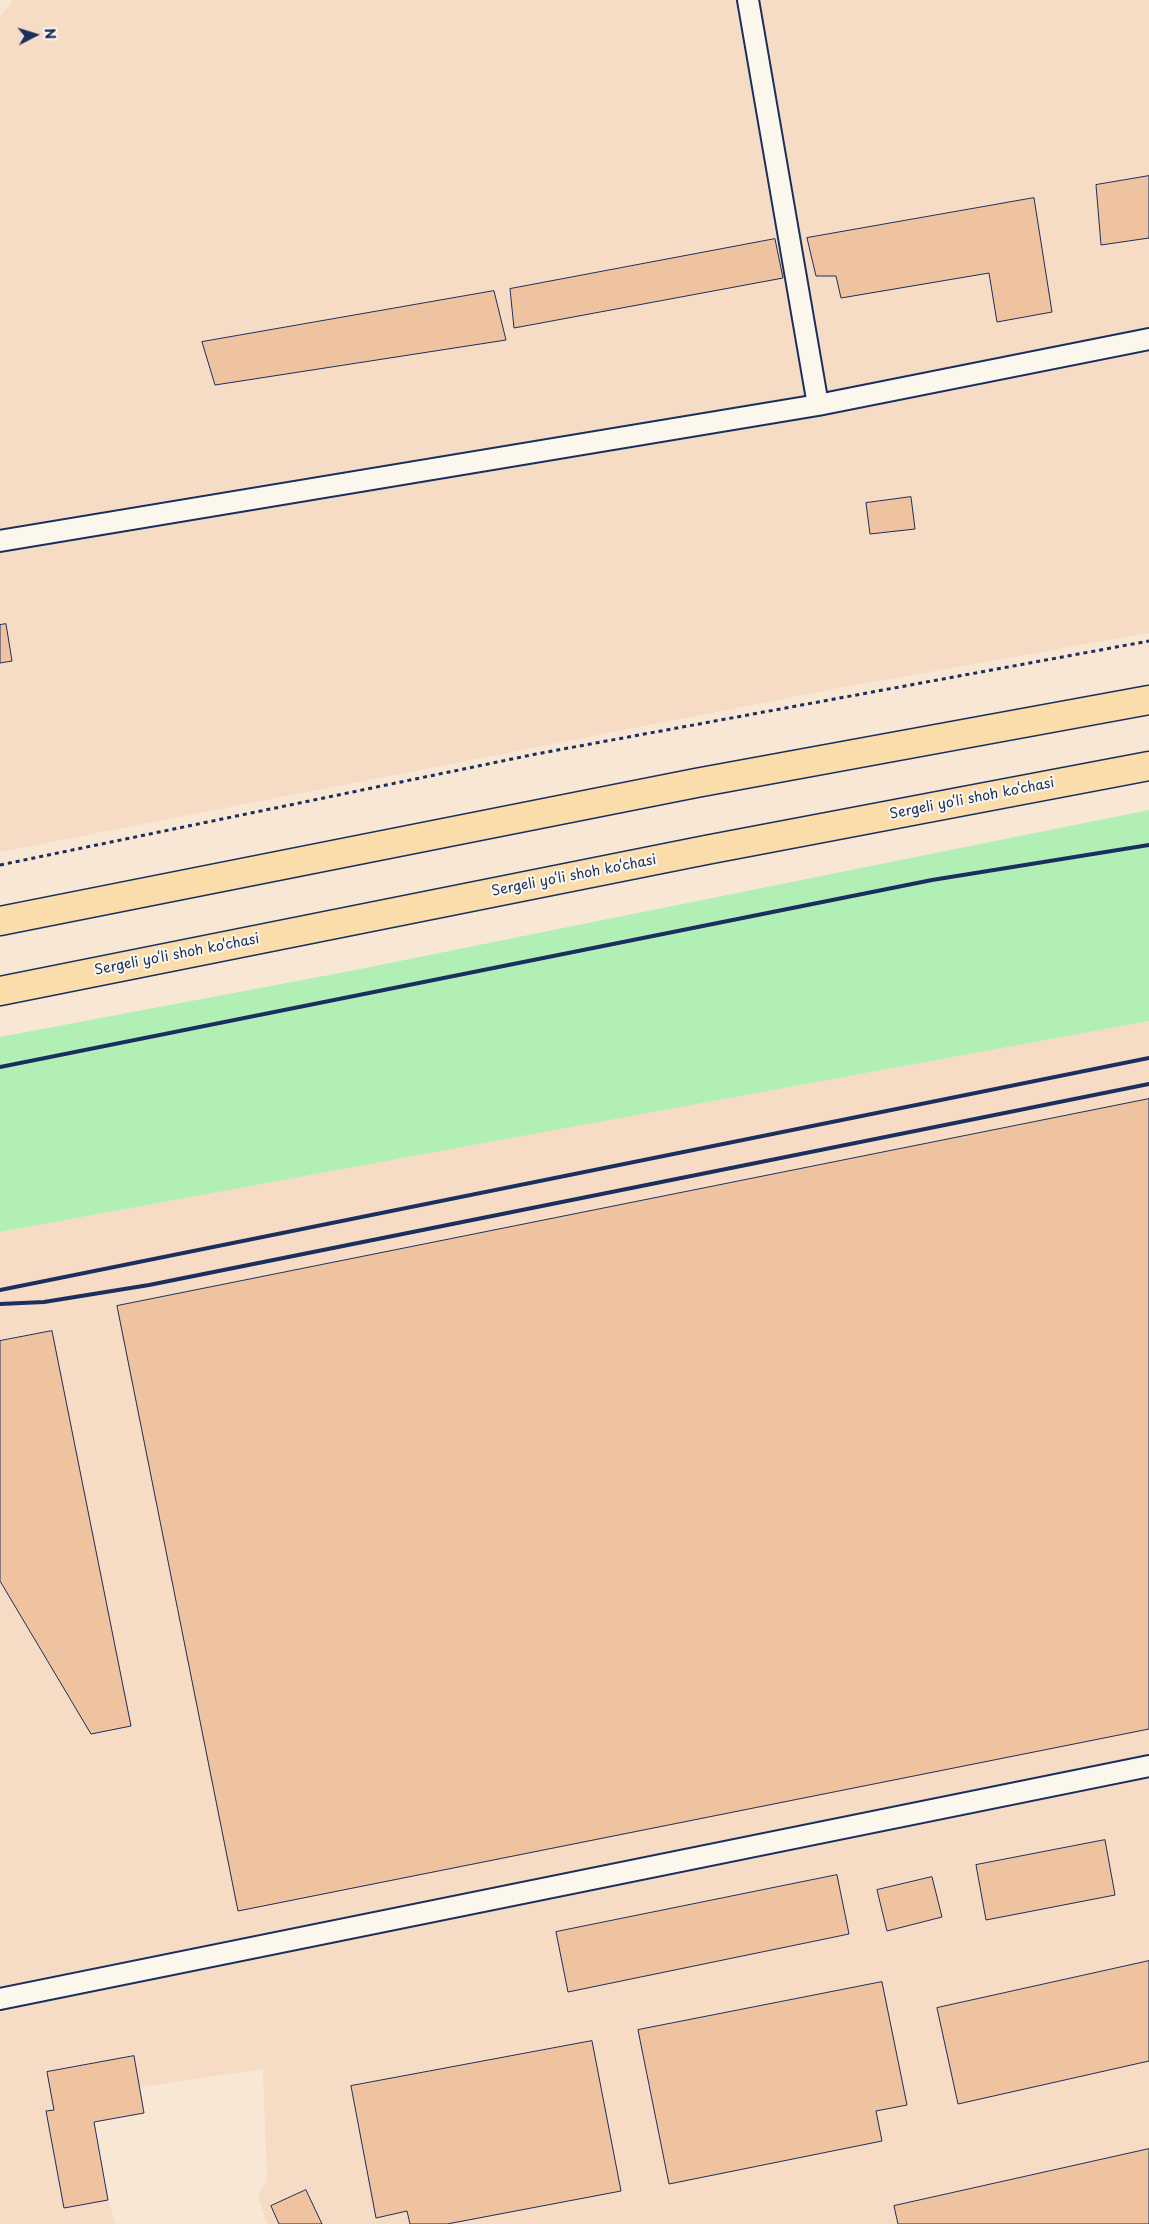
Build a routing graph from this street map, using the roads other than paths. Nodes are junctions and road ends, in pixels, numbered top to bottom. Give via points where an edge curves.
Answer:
1 (748, 0) edge
2 (1149, 339) edge
3 (818, 405) junction
4 (0, 541) edge
5 (1149, 700) edge
6 (1149, 766) edge
7 (0, 921) edge
8 (0, 991) edge
9 (1149, 1766) edge
10 (0, 1999) edge

1 - 3 lane
2 - 3 lane
3 - 4 lane
5 - 7 main road via 696,783
6 - 8 main road, Sergeli yo‘li shoh ko‘chasi via 706,850
9 - 10 lane

